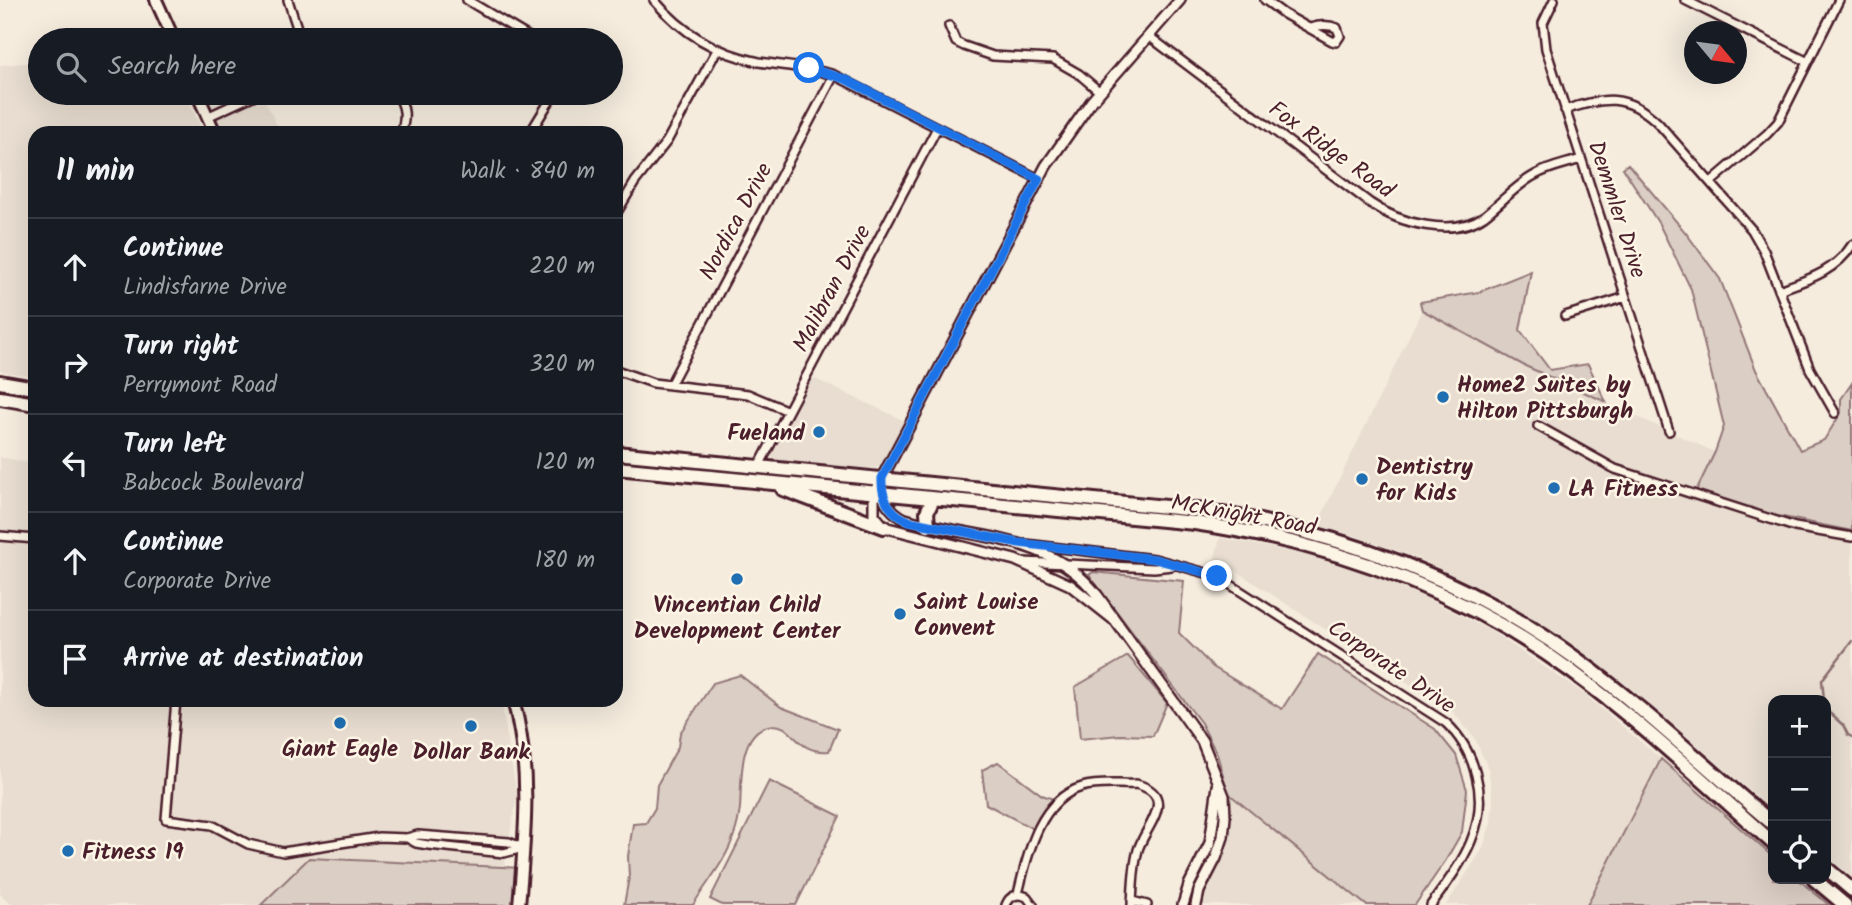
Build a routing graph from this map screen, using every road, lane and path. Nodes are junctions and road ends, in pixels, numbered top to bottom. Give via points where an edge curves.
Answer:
1 (156, 0) edge
2 (288, 0) edge
3 (467, 0) edge
4 (654, 0) edge
5 (1180, 0) edge
6 (1265, 0) edge
7 (1554, 0) edge
8 (1685, 0) edge
9 (1839, 0) edge
10 (949, 26) dead end
11 (169, 28) edge
12 (297, 28) edge
13 (514, 28) edge
14 (1310, 28) dead end
15 (1150, 37) junction
16 (717, 50) junction
17 (1808, 62) junction
18 (834, 75) junction
19 (1100, 92) junction
20 (202, 105) edge
21 (233, 105) edge
22 (403, 105) edge
23 (547, 105) edge
24 (1565, 110) junction
25 (207, 117) junction
26 (212, 126) edge
27 (403, 126) edge
28 (534, 126) edge
29 (937, 128) junction
30 (1581, 159) junction
31 (1039, 179) junction
32 (1712, 182) junction
33 (623, 202) edge
34 (1852, 245) edge
35 (1779, 290) junction
36 (1626, 297) junction
37 (1565, 316) dead end
38 (623, 373) edge
39 (0, 382) edge
40 (670, 384) junction
41 (28, 387) edge
42 (0, 398) edge
43 (28, 403) edge
44 (789, 411) junction
45 (1835, 413) dead end
46 (1538, 426) dead end
47 (1669, 431) dead end
48 (623, 452) edge
49 (759, 466) junction
50 (623, 469) edge
51 (882, 478) junction
52 (762, 483) junction
53 (878, 494) junction
54 (933, 499) junction
55 (928, 524) junction
56 (884, 527) junction
57 (0, 536) edge
58 (1852, 537) edge
59 (28, 538) edge
60 (1019, 543) junction
61 (1015, 560) junction
62 (1065, 564) junction
63 (1176, 565) junction
64 (1113, 619) junction
65 (175, 707) edge
66 (514, 707) edge
67 (1218, 786) junction
68 (1770, 821) edge
69 (1768, 839) edge
70 (523, 848) junction
71 (1831, 872) edge
72 (1820, 884) edge
73 (1852, 890) edge
74 (1018, 894) junction
75 (1132, 903) edge
76 (519, 905) edge
77 (1006, 905) edge
78 (1033, 905) edge
79 (1147, 905) edge
80 (1182, 905) edge
81 (1196, 905) edge
82 (1431, 905) edge
83 (1844, 905) edge

1 - 11 main road
2 - 12 street
3 - 13 street
4 - 16 street via 673,20
5 - 15 street
6 - 14 street
7 - 24 street, Demmler Drive via 1543,34
8 - 17 street
9 - 17 street
10 - 19 street via 964,46 993,55 1053,60
15 - 19 street
15 - 30 street, Fox Ridge Road via 1370,203 1398,219 1450,225 1476,221 1536,174
16 - 18 street
16 - 33 street via 671,135
17 - 32 street via 1778,122
18 - 29 street
18 - 40 street, Nordica Drive
19 - 31 street
20 - 25 main road
21 - 25 street
22 - 27 street
23 - 28 street
24 - 30 street, Demmler Drive
24 - 32 street via 1603,99 1634,105 1658,123
25 - 26 main road
29 - 31 street
29 - 44 street, Malibran Drive
30 - 36 street, Demmler Drive
31 - 51 street
32 - 35 street via 1752,230
34 - 35 street via 1828,270
35 - 45 street via 1810,369
36 - 37 street
36 - 47 street, Demmler Drive
38 - 40 street
39 - 41 highway
40 - 44 street via 748,394
42 - 43 highway
44 - 49 street, Malibran Drive
46 - 58 street via 1615,469 1795,527
48 - 49 highway, McKnight Road
49 - 51 highway, McKnight Road
50 - 52 highway, McKnight Road
51 - 53 street
51 - 68 highway, McKnight Road via 1244,517 1390,558 1470,593 1557,645
52 - 53 highway, McKnight Road
52 - 56 highway
53 - 54 highway, McKnight Road
53 - 55 street via 900,517
53 - 56 street via 874,515
54 - 55 highway
54 - 69 highway, McKnight Road via 1242,530 1332,552 1419,583 1508,629 1570,670
55 - 60 street
56 - 61 street
57 - 59 street
60 - 62 street
60 - 63 street, Corporate Drive
61 - 62 street, Corporate Drive
61 - 64 street via 1070,585
62 - 63 street, Corporate Drive
62 - 64 street via 1086,581
63 - 82 street, Corporate Drive via 1207,572 1235,586 1427,710 1460,738 1476,775 1479,815 1466,853
64 - 67 street via 1197,734
65 - 70 street via 166,819 212,825 248,844 283,852 418,835 509,842
66 - 70 main road via 525,766
67 - 80 street via 1210,843
67 - 81 street via 1224,796 1223,837
70 - 76 main road
71 - 73 highway
72 - 83 highway
74 - 75 street via 1037,831 1061,798 1088,786 1136,784 1152,793 1158,809 1137,851
74 - 77 street
74 - 78 street
75 - 79 street

